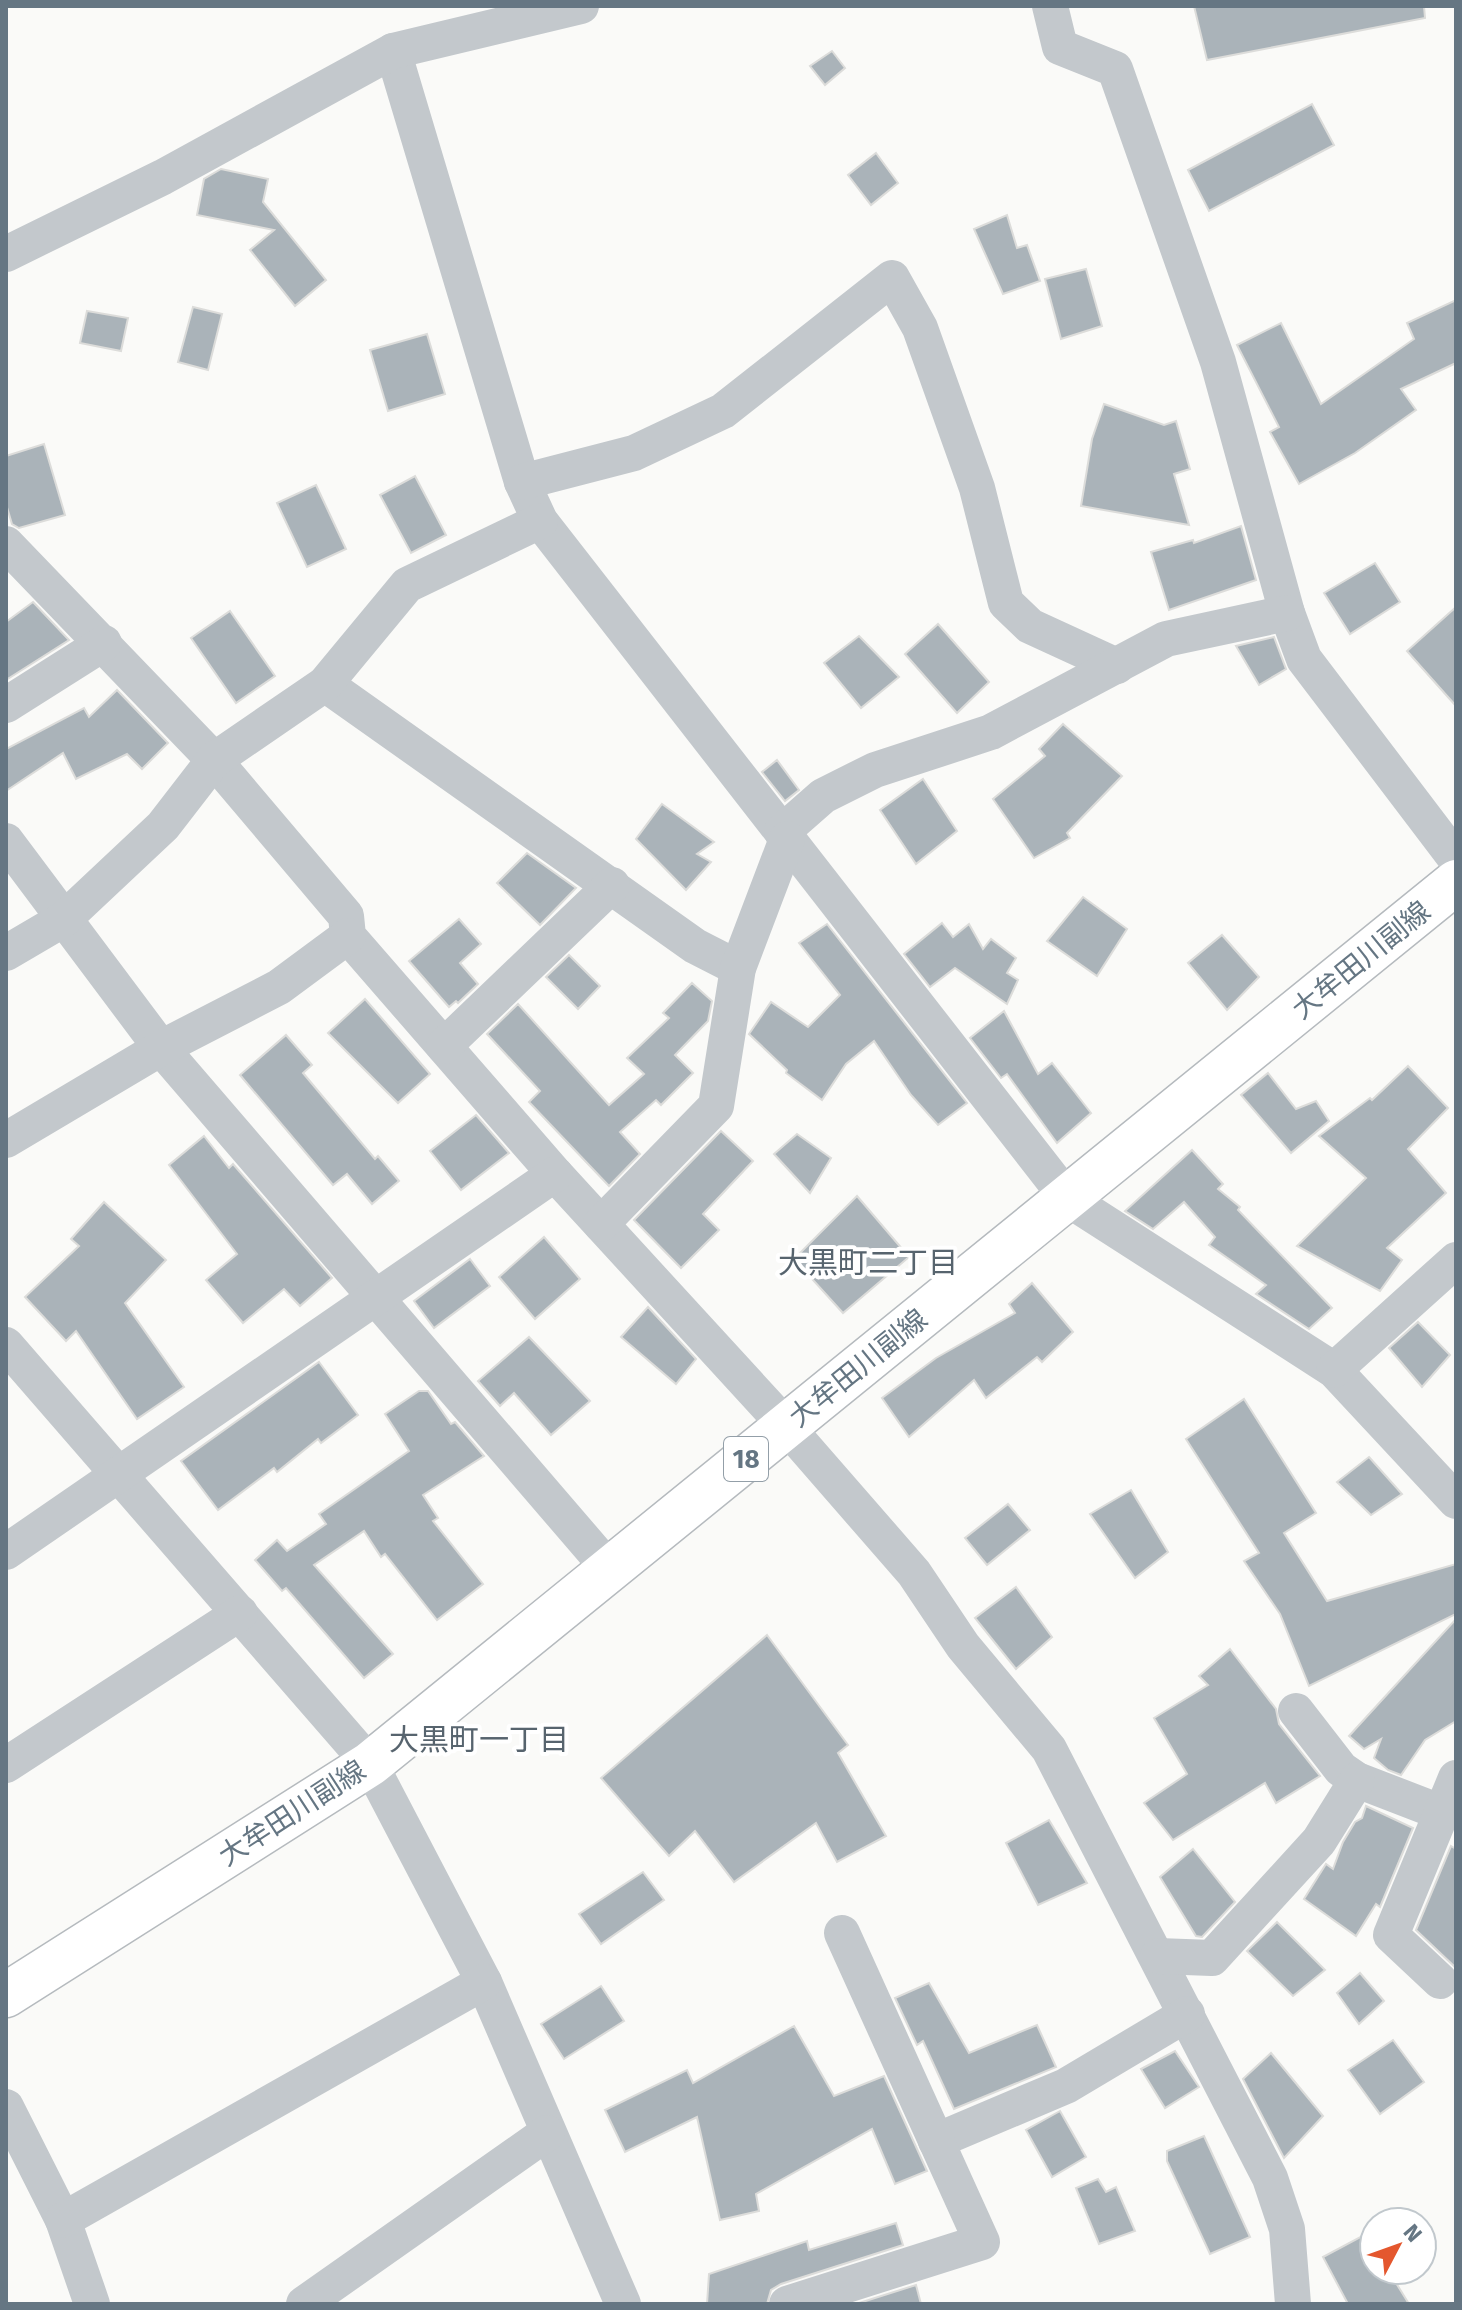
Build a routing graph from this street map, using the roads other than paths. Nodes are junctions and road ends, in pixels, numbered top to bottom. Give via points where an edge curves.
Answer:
1 (581, 6) edge
2 (1050, 6) edge
3 (393, 51) junction
4 (6, 254) edge
5 (522, 482) junction
6 (540, 521) junction
7 (6, 544) edge
8 (1287, 613) junction
9 (104, 643) junction
10 (1117, 666) junction
11 (325, 684) junction
12 (6, 705) edge
13 (214, 760) junction
14 (784, 836) junction
15 (6, 841) edge
16 (1456, 859) edge
17 (1456, 882) edge
18 (612, 885) junction
19 (64, 919) junction
20 (348, 936) junction
21 (6, 953) edge
22 (738, 968) junction
23 (444, 1046) junction
24 (161, 1048) junction
25 (6, 1140) edge
26 (555, 1174) junction
27 (1068, 1199) junction
28 (601, 1224) junction
29 (1456, 1260) edge
30 (377, 1298) junction
31 (7, 1348) edge
32 (1334, 1370) junction
33 (786, 1426) junction
34 (119, 1473) junction
35 (1456, 1501) edge
36 (6, 1552) edge
37 (610, 1570) junction
38 (240, 1613) junction
39 (1296, 1711) dead end
40 (370, 1764) junction
41 (6, 1765) edge
42 (1456, 1778) edge
43 (1357, 1780) junction
44 (1440, 1812) junction
45 (842, 1933) dead end
46 (1158, 1956) junction
47 (1440, 1981) dead end
48 (484, 1982) junction
49 (6, 1995) edge
50 (1187, 2014) junction
51 (6, 2107) edge
52 (547, 2133) junction
53 (936, 2141) junction
54 (63, 2220) junction
55 (92, 2304) edge
56 (304, 2304) edge
57 (623, 2304) edge
58 (787, 2304) edge
59 (1293, 2304) edge

1 - 3 street
2 - 8 street via 1060,47 1115,69 1218,362
3 - 4 street via 163,177
3 - 5 street
5 - 6 street
5 - 10 street via 634,453 723,411 892,278 936,371 977,488 1006,603 1030,626
6 - 11 street via 407,585
6 - 14 street
7 - 9 street
8 - 10 street via 1166,639
8 - 16 street via 1304,659
9 - 12 street
9 - 13 street
10 - 14 street via 991,732 875,770 823,796
11 - 13 street
11 - 18 street
13 - 19 street via 163,826
13 - 20 street via 346,916
14 - 22 street
14 - 27 street
15 - 19 street
17 - 27 main road, 大牟田川副線 / 18
18 - 22 street via 695,946
18 - 23 street
19 - 21 street
19 - 24 street
20 - 23 street
20 - 24 street via 279,987
22 - 28 street via 716,1106
23 - 26 street
24 - 25 street
24 - 30 street
26 - 28 street
26 - 30 street
27 - 32 street
27 - 33 main road, 大牟田川副線 / 18
28 - 33 street
29 - 32 street
30 - 34 street
30 - 37 street
31 - 34 street
32 - 35 street
33 - 37 main road, 大牟田川副線 / 18
33 - 46 street via 914,1573 963,1646 1049,1749
34 - 36 street
34 - 38 street
37 - 40 main road, 大牟田川副線 / 18
38 - 40 street
38 - 41 street
39 - 43 street via 1341,1769
40 - 48 street
40 - 49 main road, 大牟田川副線 / 18
42 - 44 street
43 - 44 street
43 - 46 street via 1319,1841 1212,1958
44 - 47 street via 1391,1935
45 - 53 street
46 - 50 street
48 - 52 street
48 - 54 street
50 - 53 street via 1066,2086
50 - 59 street via 1270,2178 1287,2229
51 - 54 street
52 - 56 street
52 - 57 street
53 - 58 street via 982,2242
54 - 55 street

